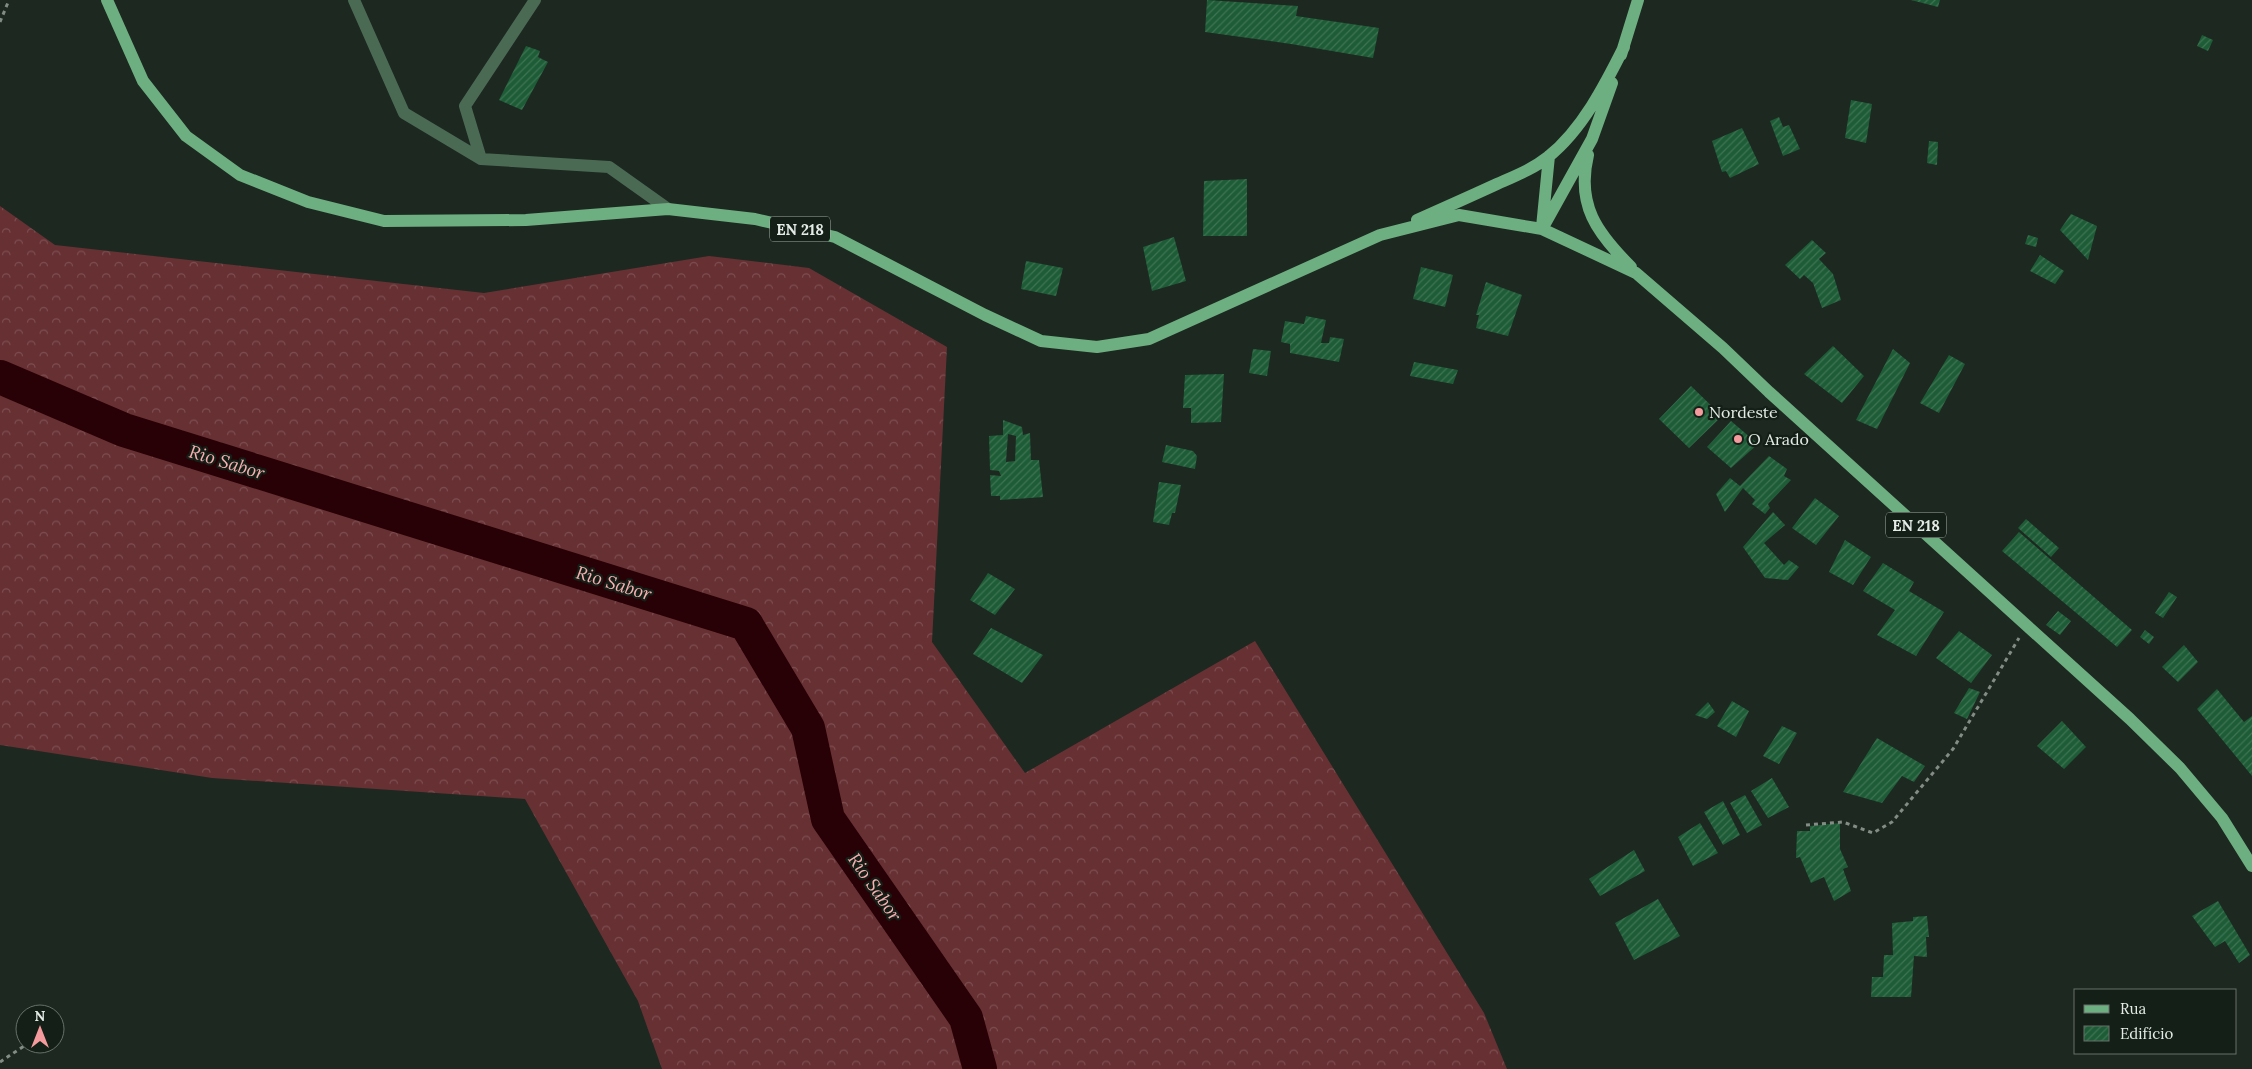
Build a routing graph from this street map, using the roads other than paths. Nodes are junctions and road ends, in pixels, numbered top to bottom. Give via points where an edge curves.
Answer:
1 (107, 0) edge
2 (354, 0) edge
3 (535, 0) edge
4 (1638, 0) edge
5 (1624, 47) junction
6 (1592, 138) junction
7 (1549, 156) junction
8 (481, 158) junction
9 (668, 209) junction
10 (1542, 229) junction
11 (1380, 236) junction
12 (1636, 273) junction
13 (2252, 866) edge

1 - 9 main road, EN 218 via 143,81 186,136 240,174 308,202 384,221 526,220
2 - 8 street via 404,113
3 - 8 street via 465,106
4 - 5 main road
5 - 6 main road
5 - 7 main road via 1594,102
6 - 10 main road
6 - 12 main road via 1584,179 1586,202 1593,221 1610,246
7 - 10 main road
7 - 11 main road via 1530,169
8 - 9 street via 609,166
9 - 11 main road, EN 218 via 756,219 835,237 985,316 1041,341 1097,347 1149,339
10 - 11 main road, EN 218 via 1459,215
10 - 12 main road, EN 218
12 - 13 main road, EN 218 via 1724,348 1776,399 2130,719 2180,768 2222,818

